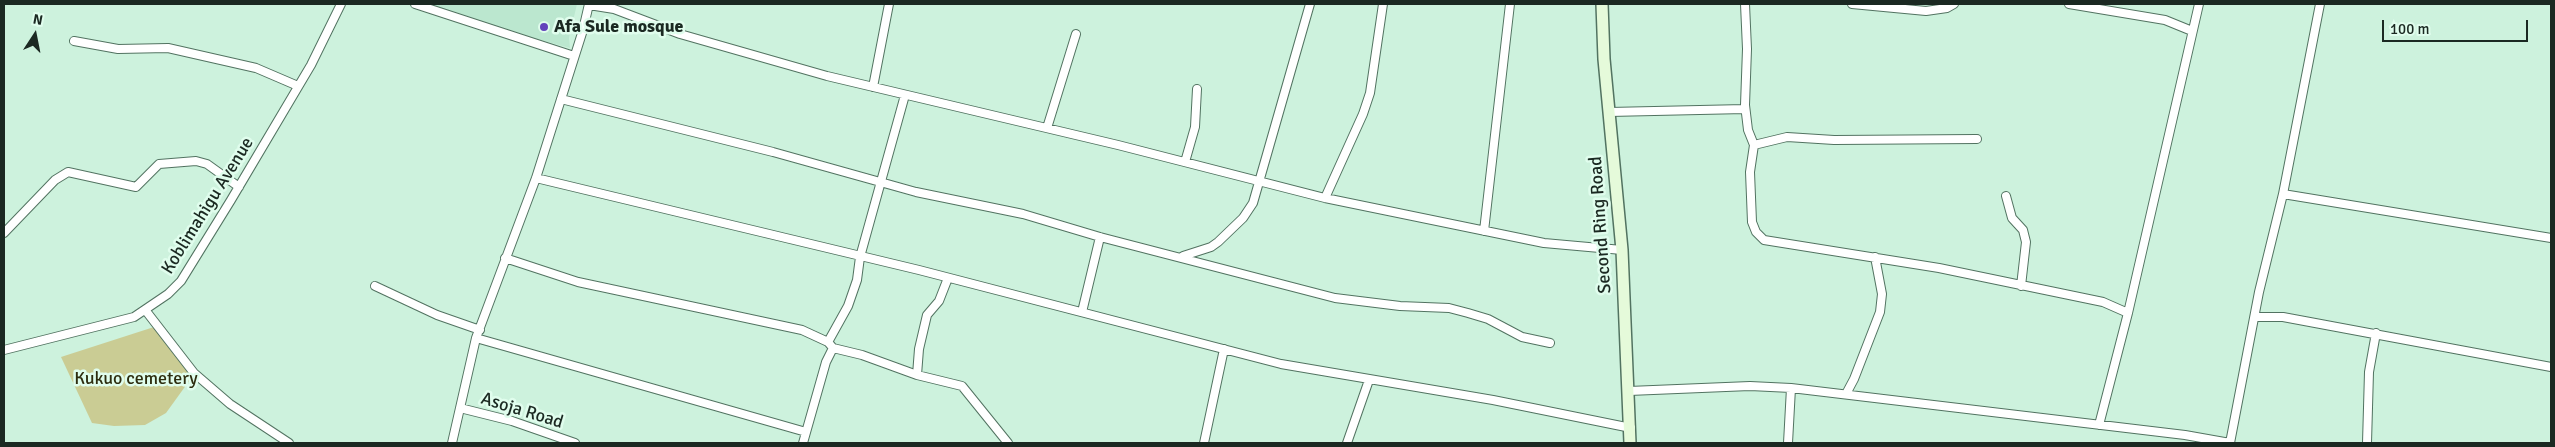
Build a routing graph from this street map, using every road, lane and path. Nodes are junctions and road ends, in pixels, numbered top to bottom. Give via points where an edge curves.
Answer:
1 (341, 4) edge
2 (415, 4) edge
3 (589, 4) edge
4 (889, 4) edge
5 (1310, 4) edge
6 (1383, 4) edge
7 (1510, 4) edge
8 (1602, 4) edge
9 (1745, 4) edge
10 (1852, 4) edge
11 (1954, 4) edge
12 (2069, 4) edge
13 (2078, 4) edge
14 (2199, 4) edge
15 (2320, 4) edge
16 (2192, 31) junction
17 (1076, 34) dead end
18 (74, 41) dead end
19 (574, 56) junction
20 (298, 86) junction
21 (873, 87) junction
22 (1196, 89) dead end
23 (905, 95) junction
24 (561, 99) junction
25 (1745, 109) junction
26 (1609, 112) junction
27 (1047, 128) junction
28 (1977, 139) dead end
29 (1754, 145) junction
30 (1186, 162) junction
31 (536, 178) junction
32 (1260, 181) junction
33 (880, 182) junction
34 (239, 187) junction
35 (2283, 194) junction
36 (2006, 196) dead end
37 (1325, 198) junction
38 (1484, 231) junction
39 (4, 233) edge
40 (1100, 237) junction
41 (2551, 238) edge
42 (1622, 250) junction
43 (1182, 256) junction
44 (860, 257) junction
45 (1875, 257) junction
46 (505, 258) junction
47 (948, 278) junction
48 (375, 286) dead end
49 (2021, 286) junction
50 (146, 311) junction
51 (1082, 312) junction
52 (2128, 313) junction
53 (2256, 317) junction
54 (480, 330) junction
55 (2376, 333) junction
56 (476, 338) junction
57 (1550, 343) dead end
58 (831, 345) junction
59 (1224, 349) junction
60 (4, 350) edge
61 (2551, 367) edge
62 (917, 375) junction
63 (1369, 380) junction
64 (1791, 388) junction
65 (1629, 391) junction
66 (1846, 394) junction
67 (460, 408) junction
68 (2099, 424) junction
69 (1631, 428) junction
70 (806, 432) junction
71 (2210, 442) edge
72 (289, 443) edge
73 (452, 443) edge
74 (575, 443) edge
75 (803, 443) edge
76 (1008, 443) edge
77 (1204, 443) edge
78 (1347, 443) edge
79 (1630, 443) edge
80 (1788, 443) edge
81 (2230, 443) edge
82 (2368, 443) edge

1 - 20 street, Koblimahigu Avenue
2 - 19 street
3 - 19 street
3 - 21 street via 614,9 689,36
4 - 21 street
5 - 32 street
6 - 37 street via 1364,114
7 - 38 street
8 - 26 street, Second Ring Road
9 - 25 street via 1748,49
10 - 11 street via 1926,11
12 - 13 street
13 - 16 street via 2165,20
14 - 16 street
15 - 35 street
16 - 52 street
17 - 27 street
18 - 20 street via 118,49 168,48 256,68
19 - 24 street
20 - 34 street, Koblimahigu Avenue
21 - 23 street
22 - 30 street via 1195,127
23 - 27 street
23 - 33 street
24 - 31 street
24 - 33 street
25 - 26 street
25 - 29 street
26 - 42 street, Second Ring Road
27 - 30 street
28 - 29 street via 1834,140 1787,137
29 - 45 street via 1750,172 1752,222 1764,240
30 - 32 street
31 - 44 street
31 - 46 street
32 - 37 street
32 - 43 street via 1243,218 1211,247
33 - 40 street via 1023,214
33 - 44 street
34 - 39 street via 207,164 196,161 159,164 136,187 68,172 55,180
34 - 50 street, Koblimahigu Avenue via 181,281
35 - 41 street
35 - 53 street
36 - 49 street via 2012,218 2023,230 2026,242
37 - 38 street
38 - 42 street via 1544,242
40 - 43 street
40 - 51 street
42 - 65 street, Second Ring Road
43 - 57 street via 1334,298 1449,308 1488,319 1522,337
44 - 47 street
44 - 58 street via 857,280
45 - 49 street
45 - 66 street via 1882,294 1880,312
46 - 54 street
46 - 58 street via 578,282 802,330
47 - 51 street
47 - 62 street via 939,301 927,315
48 - 54 street via 436,315
49 - 52 street via 2103,302
50 - 60 street, Koblimahigu Avenue via 122,321
50 - 72 street via 194,373 230,404
51 - 59 street
52 - 68 street
53 - 55 street via 2283,317
53 - 81 street
54 - 56 street
55 - 61 street
55 - 82 street via 2369,372
56 - 67 street
56 - 70 street
58 - 62 street
58 - 70 street
59 - 63 street via 1282,364
59 - 77 street
62 - 76 street via 962,386
63 - 69 street via 1493,400
63 - 78 street
64 - 65 street via 1750,386
64 - 66 street
64 - 80 street
65 - 69 street, Second Ring Road
66 - 68 street
67 - 73 street
67 - 74 street, Asoja Road via 512,421
68 - 71 street
69 - 79 street, Second Ring Road
70 - 75 street
71 - 81 street

